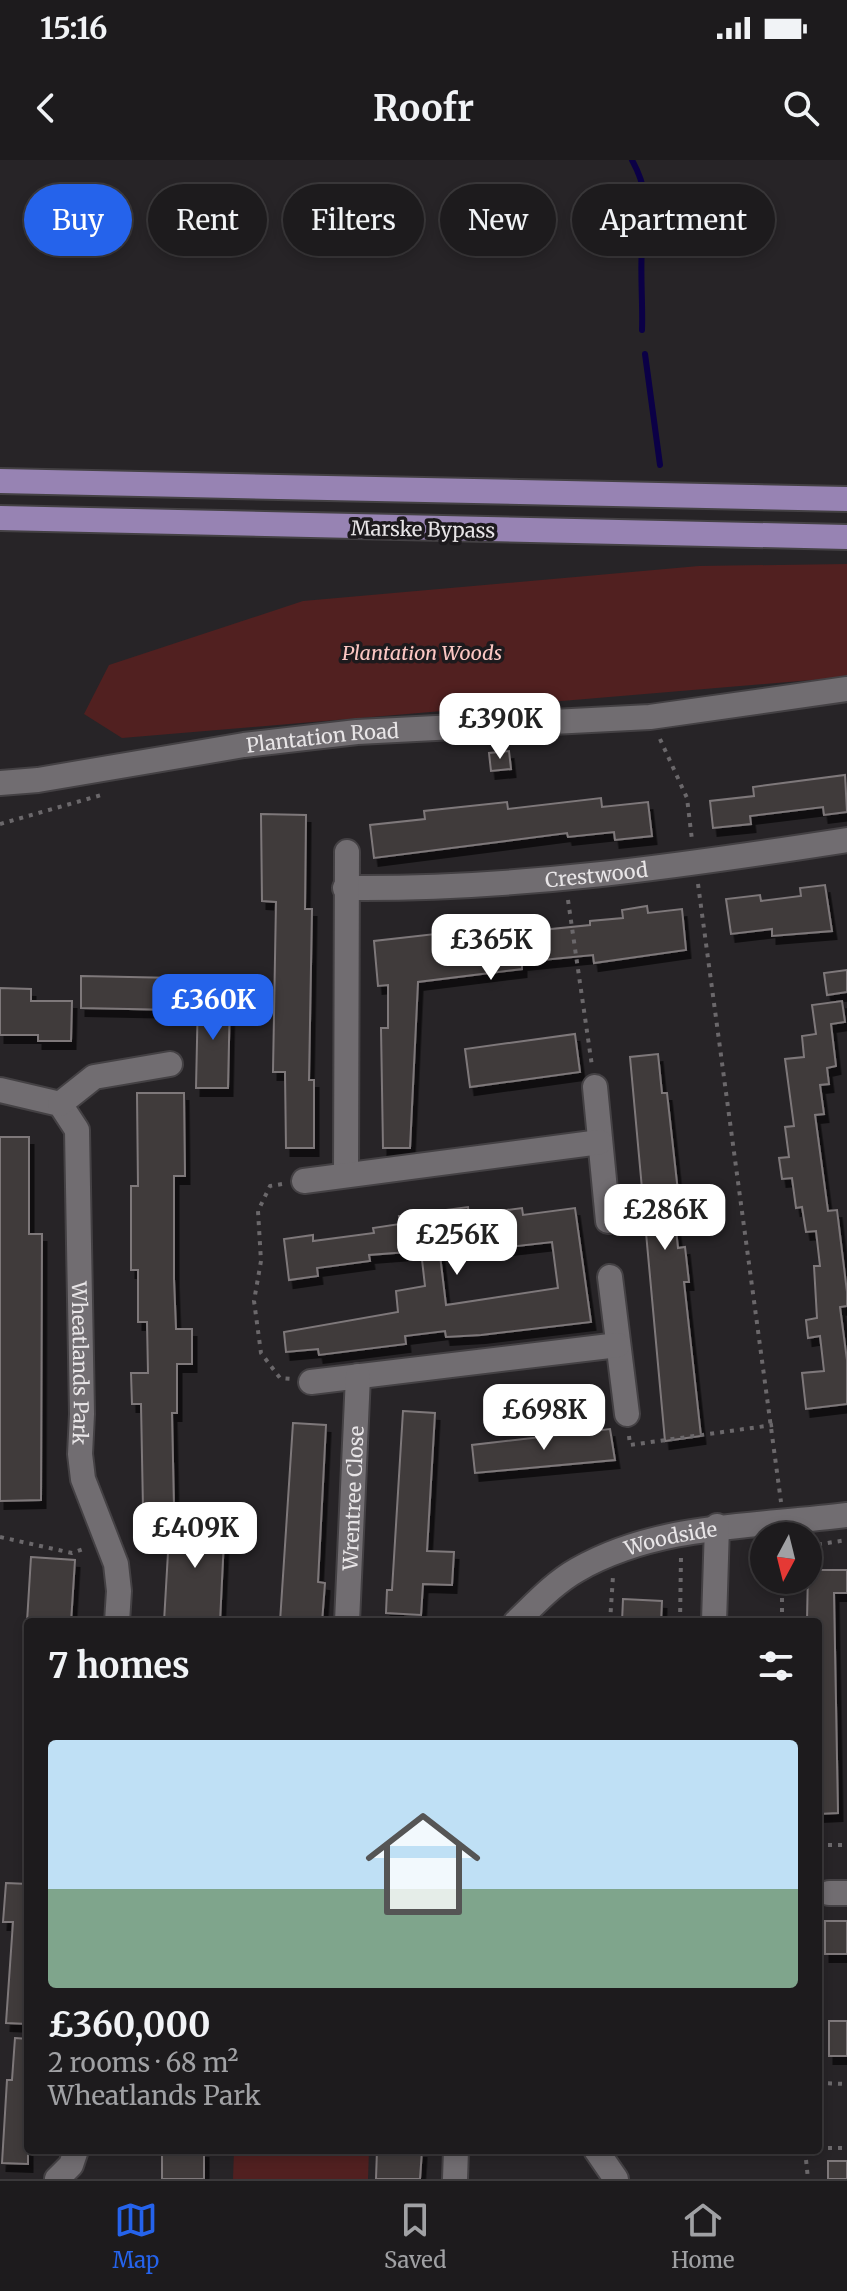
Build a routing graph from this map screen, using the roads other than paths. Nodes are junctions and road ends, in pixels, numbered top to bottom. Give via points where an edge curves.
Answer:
1 (0, 481) edge
2 (847, 499) edge
3 (0, 518) edge
4 (847, 537) edge
5 (847, 689) edge
6 (38, 780) junction
7 (0, 783) edge
8 (0, 798) edge
9 (847, 840) edge
10 (347, 852) dead end
11 (345, 888) junction
12 (170, 1064) dead end
13 (595, 1087) road end
14 (0, 1090) edge
15 (60, 1104) junction
16 (600, 1142) junction
17 (346, 1175) junction
18 (304, 1181) road end
19 (608, 1221) dead end
20 (610, 1277) dead end
21 (618, 1345) junction
22 (358, 1376) junction
23 (311, 1382) road end
24 (627, 1414) road end
25 (847, 1515) edge
26 (717, 1526) junction
27 (117, 1618) edge
28 (347, 1618) edge
29 (521, 1618) edge
30 (714, 1618) edge
31 (75, 2154) edge
32 (456, 2154) edge
33 (599, 2154) edge
34 (58, 2179) edge
35 (455, 2179) edge
36 (616, 2179) edge

1 - 2 main road, Marske Bypass
3 - 4 main road, Marske Bypass
5 - 6 street, Plantation Road via 650,717 357,732
6 - 7 street, Plantation Road
6 - 8 street, Plantation Road
9 - 11 street, Crestwood via 565,878 424,889
10 - 11 street
11 - 17 street
12 - 15 street via 94,1077
13 - 16 street
14 - 15 street
15 - 27 street, Wheatlands Park via 77,1130 80,1454 83,1479 116,1564
16 - 17 street
16 - 19 street
17 - 18 street
20 - 21 street
21 - 22 street
21 - 24 street
22 - 23 street
22 - 28 street, Wrentree Close
25 - 26 street, Woodside
26 - 29 street, Woodside via 577,1570
26 - 30 street
31 - 34 street
32 - 35 street
33 - 36 street

